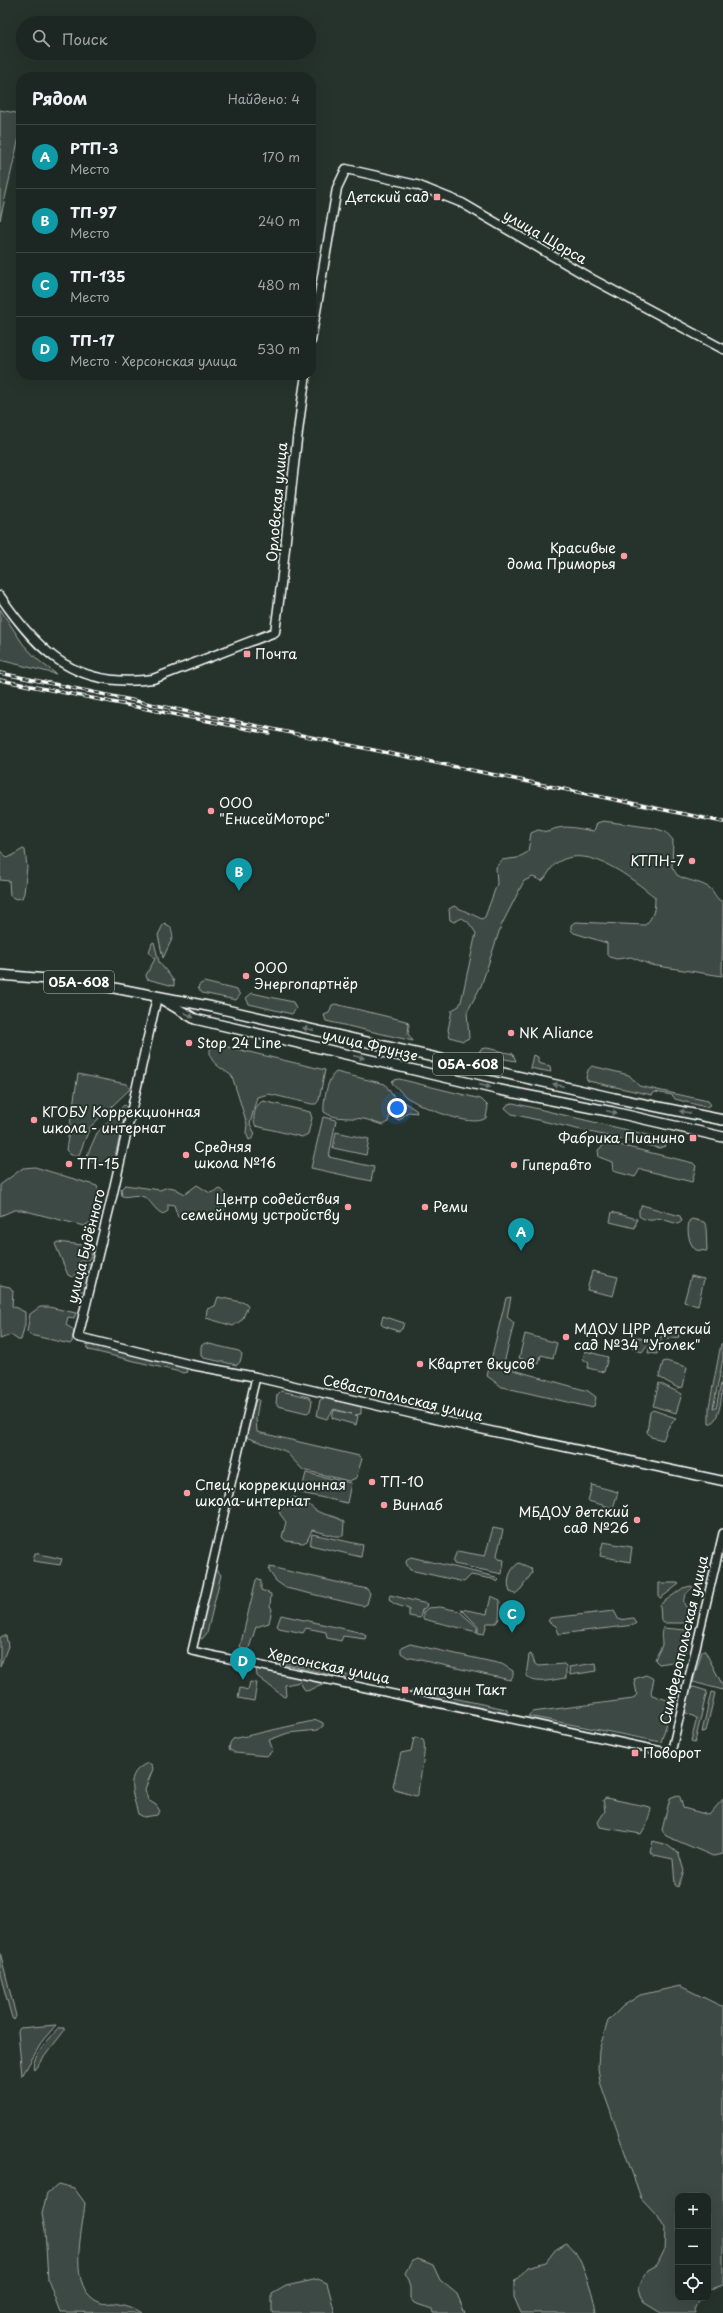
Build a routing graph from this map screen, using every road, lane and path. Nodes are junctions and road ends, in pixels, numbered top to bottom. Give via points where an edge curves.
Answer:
1 (316, 312) edge
2 (723, 349) edge
3 (305, 380) edge
4 (0, 596) edge
5 (0, 975) edge
6 (157, 997) junction
7 (723, 1120) edge
8 (723, 1137) edge
9 (78, 1337) joint
10 (256, 1377) junction
11 (723, 1481) edge
12 (723, 1533) edge
13 (671, 1753) joint

1 - 2 main road, улица Щорса via 337,188 346,169 417,185 462,203 592,279
3 - 4 main road, Орловская улица via 295,446 283,583 275,632 153,679 132,682 70,669 38,645 22,628
5 - 6 main road, улица Фрунзе / 05А-608 via 83,982
7 -> 6 main road, улица Фрунзе / 05А-608
6 -> 8 main road, улица Фрунзе / 05А-608 via 195,1019 500,1090
6 - 9 main road, улица Будённого
9 - 10 main road, Севастопольская улица via 192,1365
10 - 11 main road, Севастопольская улица via 439,1420
10 - 13 street, Херсонская улица via 192,1651
12 - 13 street, Симферопольская улица

